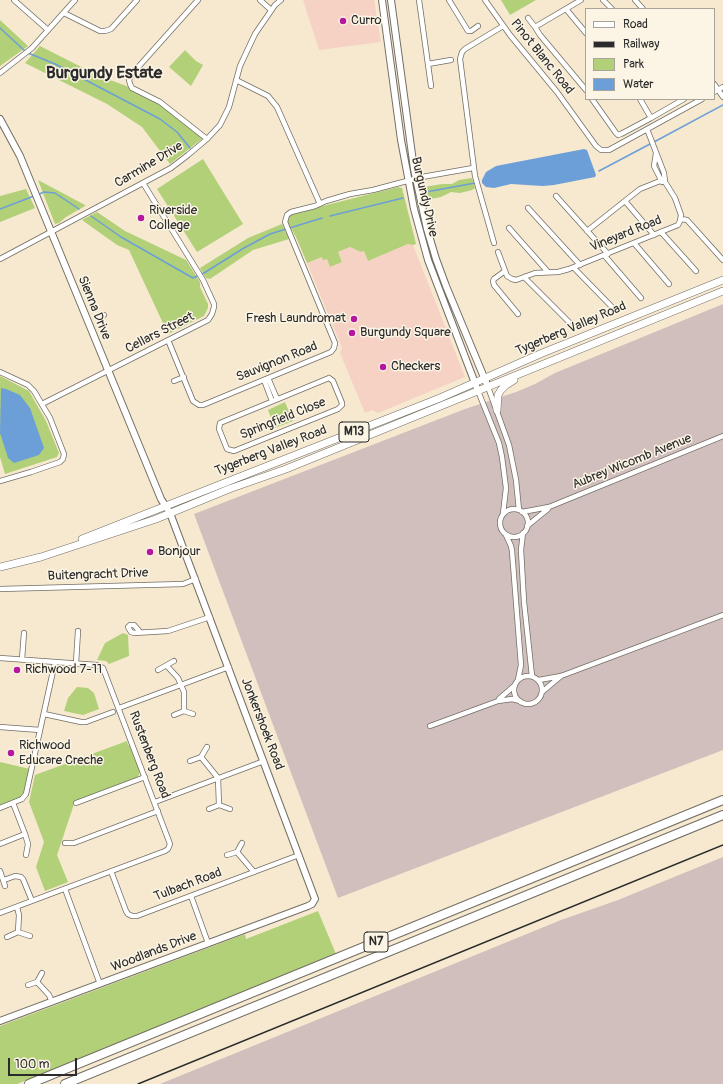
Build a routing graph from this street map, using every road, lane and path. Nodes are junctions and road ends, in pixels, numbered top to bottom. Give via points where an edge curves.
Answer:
1 (14, 0) edge
2 (75, 0) edge
3 (137, 0) edge
4 (198, 0) edge
5 (260, 0) edge
6 (281, 0) edge
7 (382, 0) edge
8 (391, 0) edge
9 (419, 0) edge
10 (448, 0) edge
11 (485, 0) edge
12 (582, 0) edge
13 (604, 0) edge
14 (635, 0) edge
15 (611, 8) edge
16 (642, 8) edge
17 (566, 9) junction
18 (271, 10) junction
19 (64, 13) junction
20 (528, 18) dead end
21 (478, 26) dead end
22 (503, 26) junction
23 (535, 27) junction
24 (48, 30) junction
25 (585, 32) edge
26 (451, 60) dead end
27 (428, 64) junction
28 (400, 69) junction
29 (392, 71) junction
30 (0, 73) edge
31 (236, 80) junction
32 (431, 86) dead end
33 (723, 87) edge
34 (585, 89) edge
35 (716, 91) edge
36 (723, 97) edge
37 (593, 100) edge
38 (641, 100) edge
39 (682, 100) edge
40 (700, 100) edge
41 (651, 118) junction
42 (0, 119) edge
43 (646, 129) junction
44 (207, 139) junction
45 (473, 168) junction
46 (416, 179) junction
47 (663, 180) junction
48 (408, 181) junction
49 (143, 183) junction
50 (556, 196) dead end
51 (625, 201) junction
52 (320, 204) junction
53 (528, 208) dead end
54 (681, 219) junction
55 (509, 228) dead end
56 (52, 231) junction
57 (587, 231) junction
58 (661, 232) junction
59 (654, 235) junction
60 (494, 243) dead end
61 (634, 243) junction
62 (498, 252) dead end
63 (606, 254) junction
64 (0, 258) edge
65 (723, 260) edge
66 (580, 265) junction
67 (574, 268) junction
68 (505, 271) junction
69 (696, 271) dead end
70 (548, 272) junction
71 (524, 277) junction
72 (723, 280) edge
73 (669, 284) dead end
74 (723, 291) edge
75 (641, 298) dead end
76 (612, 307) dead end
77 (518, 314) dead end
78 (569, 322) dead end
79 (168, 340) junction
80 (544, 364) junction
81 (109, 371) junction
82 (0, 372) edge
83 (184, 377) junction
84 (266, 379) junction
85 (485, 379) junction
86 (174, 381) dead end
87 (475, 383) junction
88 (488, 387) junction
89 (478, 391) junction
90 (274, 400) junction
91 (42, 404) junction
92 (497, 410) junction
93 (723, 436) edge
94 (0, 481) edge
95 (165, 506) junction
96 (549, 507) junction
97 (521, 511) junction
98 (170, 513) junction
99 (503, 514) junction
100 (528, 526) junction
101 (523, 533) junction
102 (506, 535) junction
103 (50, 554) junction
104 (0, 567) edge
105 (196, 579) junction
106 (0, 589) edge
107 (723, 615) edge
108 (210, 617) junction
109 (78, 631) dead end
110 (140, 632) dead end
111 (24, 633) dead end
112 (0, 658) edge
113 (22, 660) junction
114 (174, 661) dead end
115 (55, 662) junction
116 (76, 663) junction
117 (167, 666) junction
118 (229, 667) junction
119 (158, 670) dead end
120 (532, 676) junction
121 (561, 676) junction
122 (518, 680) junction
123 (539, 680) junction
124 (181, 684) junction
125 (515, 686) junction
126 (542, 692) junction
127 (498, 700) junction
128 (520, 701) junction
129 (119, 708) junction
130 (184, 711) junction
131 (113, 712) dead end
132 (44, 714) junction
133 (193, 714) dead end
134 (174, 715) dead end
135 (430, 726) dead end
136 (0, 727) edge
137 (40, 730) junction
138 (207, 747) dead end
139 (201, 757) junction
140 (190, 761) dead end
141 (264, 761) junction
142 (145, 777) junction
143 (218, 778) junction
144 (723, 800) edge
145 (155, 802) junction
146 (13, 803) junction
147 (76, 803) dead end
148 (219, 805) junction
149 (0, 808) edge
150 (209, 809) dead end
151 (230, 809) dead end
152 (158, 812) junction
153 (723, 815) edge
154 (25, 834) junction
155 (65, 843) dead end
156 (242, 843) dead end
157 (0, 844) edge
158 (237, 852) junction
159 (26, 855) dead end
160 (228, 855) dead end
161 (300, 856) junction
162 (0, 871) edge
163 (111, 871) junction
164 (254, 872) junction
165 (4, 880) junction
166 (5, 886) dead end
167 (65, 888) junction
168 (191, 896) junction
169 (32, 901) junction
170 (314, 901) joint
171 (17, 907) junction
172 (0, 913) edge
173 (18, 932) junction
174 (30, 936) dead end
175 (8, 937) dead end
176 (208, 943) junction
177 (42, 973) dead end
178 (37, 982) junction
179 (100, 984) junction
180 (28, 985) dead end
181 (52, 1002) junction
182 (0, 1021) edge
183 (29, 1084) edge
184 (65, 1084) edge

1 - 24 street
2 - 19 street
3 - 19 street via 111,29 105,31 100,31
4 - 44 street via 129,80 132,88 160,102
5 - 18 street
6 - 18 street, Carmine Drive
7 - 29 street, Burgundy Drive
8 - 28 street, Burgundy Drive
9 - 27 street
10 - 21 street via 468,31
11 - 22 street, Pinot Blanc Road
12 - 17 street
13 - 15 street
14 - 16 street
17 - 23 street
17 - 25 street
18 - 31 street, Carmine Drive via 257,29
19 - 24 street
20 - 23 street
22 - 43 street, Pinot Blanc Road via 557,92 598,148 609,150
22 - 45 street via 465,49 460,56
23 - 34 street
24 - 30 street via 32,48
26 - 27 street
27 - 32 street
28 - 29 street
28 - 46 street, Burgundy Drive
29 - 48 street, Burgundy Drive
31 - 44 street, Carmine Drive via 224,117
31 - 52 street via 268,96 277,107
33 - 35 street
35 - 36 street
37 - 41 street via 618,135
38 - 41 street
39 - 41 street
40 - 43 street, Pinot Blanc Road
42 - 56 street, Sienna Drive via 15,145
43 - 47 street, Vineyard Road via 664,173
44 - 49 street, Carmine Drive via 176,164
45 - 46 street, Sauvignon Road
45 - 60 street
46 - 48 street, Sauvignon Road
46 - 85 street, Burgundy Drive via 436,259
47 - 51 street via 640,189
47 - 54 street, Vineyard Road via 675,198
48 - 52 street, Sauvignon Road via 350,194
48 - 87 street, Burgundy Drive via 428,260
49 - 56 street, Carmine Drive
49 - 79 street, Cellars Street via 204,280 214,304 210,317 204,322
50 - 57 street
51 - 57 street
51 - 59 street
52 - 84 street, Sauvignon Road via 289,212 285,222 335,346 329,353
53 - 66 street
54 - 58 street, Vineyard Road via 676,226
54 - 65 street via 687,220
55 - 70 street
56 - 64 street, Carmine Drive
56 - 81 street, Sienna Drive
57 - 63 street
58 - 59 street, Vineyard Road
58 - 69 street
59 - 61 street, Vineyard Road
61 - 63 street, Vineyard Road
61 - 73 street
62 - 68 street
63 - 66 street, Vineyard Road
63 - 75 street
66 - 67 street, Vineyard Road
67 - 70 street, Vineyard Road
67 - 76 street
68 - 71 street, Vineyard Road via 512,279
68 - 77 street via 494,279 494,285
70 - 71 street, Vineyard Road
71 - 78 street
72 - 85 main road, Tygerberg Valley Road / M13
74 - 80 main road, Tygerberg Valley Road / M13
79 - 81 street, Cellars Street
79 - 83 street, Sauvignon Road
80 - 88 main road, Tygerberg Valley Road / M13
80 - 92 main road via 506,385 498,395
81 - 91 street, Cellars Street
81 - 95 street, Sienna Drive
82 - 91 street via 31,388
83 - 84 street, Sauvignon Road via 193,401 201,405
83 - 86 street
84 - 90 street, Springfield Close
85 - 87 main road, Tygerberg Valley Road / M13
85 - 88 street, Burgundy Drive
87 - 89 street, Burgundy Drive
87 - 95 main road, Tygerberg Valley Road / M13
88 - 89 main road, Tygerberg Valley Road / M13
88 - 92 street
89 - 98 main road, Tygerberg Valley Road / M13
89 - 99 street via 502,457 506,488
90 - 90 street, Springfield Close via 220,423 218,428 228,449 234,451 338,409 342,405 330,378
91 - 94 street via 64,452 63,459 50,466
92 - 97 street via 514,463
93 - 96 street, Aubrey Wicomb Avenue
95 - 98 street, Sienna Drive
95 - 103 main road, Tygerberg Valley Road / M13
96 - 97 street, Aubrey Wicomb Avenue
96 - 100 street, Aubrey Wicomb Avenue
97 - 99 street via 511,509
97 - 100 street
98 - 103 main road, Tygerberg Valley Road / M13
98 - 105 street, Jonkershoek Road
99 - 102 street via 499,523
100 - 101 street
101 - 102 street via 515,537
101 - 120 street via 521,550 524,602
102 - 122 street via 512,551 521,665
103 - 104 main road, Tygerberg Valley Road / M13
105 - 106 street, Buitengracht Drive via 183,584
105 - 108 street, Jonkershoek Road
107 - 121 street
108 - 110 street via 168,631
108 - 118 street, Jonkershoek Road
109 - 116 street
111 - 113 street
112 - 113 street
113 - 115 street
114 - 117 street
115 - 116 street
115 - 132 street
116 - 129 street, Rustenberg Road via 102,667
117 - 119 street
117 - 124 street
118 - 124 street
118 - 141 street, Jonkershoek Road
120 - 122 street via 524,676
120 - 123 street
121 - 123 street
121 - 126 street
122 - 125 street
123 - 126 street
124 - 129 street
124 - 130 street via 184,692
125 - 127 street
125 - 128 street via 515,695
126 - 128 street via 539,699 532,703
127 - 128 street
127 - 135 street
129 - 142 street, Rustenberg Road
130 - 133 street
130 - 134 street
131 - 132 street via 86,722
132 - 137 street
136 - 137 street
137 - 146 street via 26,794
138 - 139 street
139 - 140 street
139 - 143 street
141 - 143 street
141 - 161 street, Jonkershoek Road
142 - 145 street, Rustenberg Road
142 - 147 street
143 - 145 street
143 - 148 street
144 - 183 highway, N7
145 - 152 street, Rustenberg Road
146 - 149 street
146 - 154 street
148 - 150 street
148 - 151 street
152 - 155 street via 74,843
152 - 163 street, Rustenberg Road via 169,847 165,851
153 - 184 highway, N7
154 - 157 street
154 - 159 street via 28,844
156 - 158 street
158 - 160 street
158 - 164 street
161 - 164 street, Tulbach Road
161 - 170 street, Jonkershoek Road via 315,896
162 - 165 street
163 - 167 street
163 - 168 street, Tulbach Road via 126,911 132,916
164 - 168 street, Tulbach Road
165 - 166 street
165 - 169 street via 15,876 21,877
167 - 169 street
167 - 179 street
168 - 176 street
169 - 171 street
170 - 176 street, Woodlands Drive via 308,906
171 - 172 street
171 - 173 street
173 - 174 street
173 - 175 street
176 - 179 street, Woodlands Drive
177 - 178 street
178 - 180 street
178 - 181 street via 49,994
179 - 181 street, Woodlands Drive
181 - 182 street, Woodlands Drive

